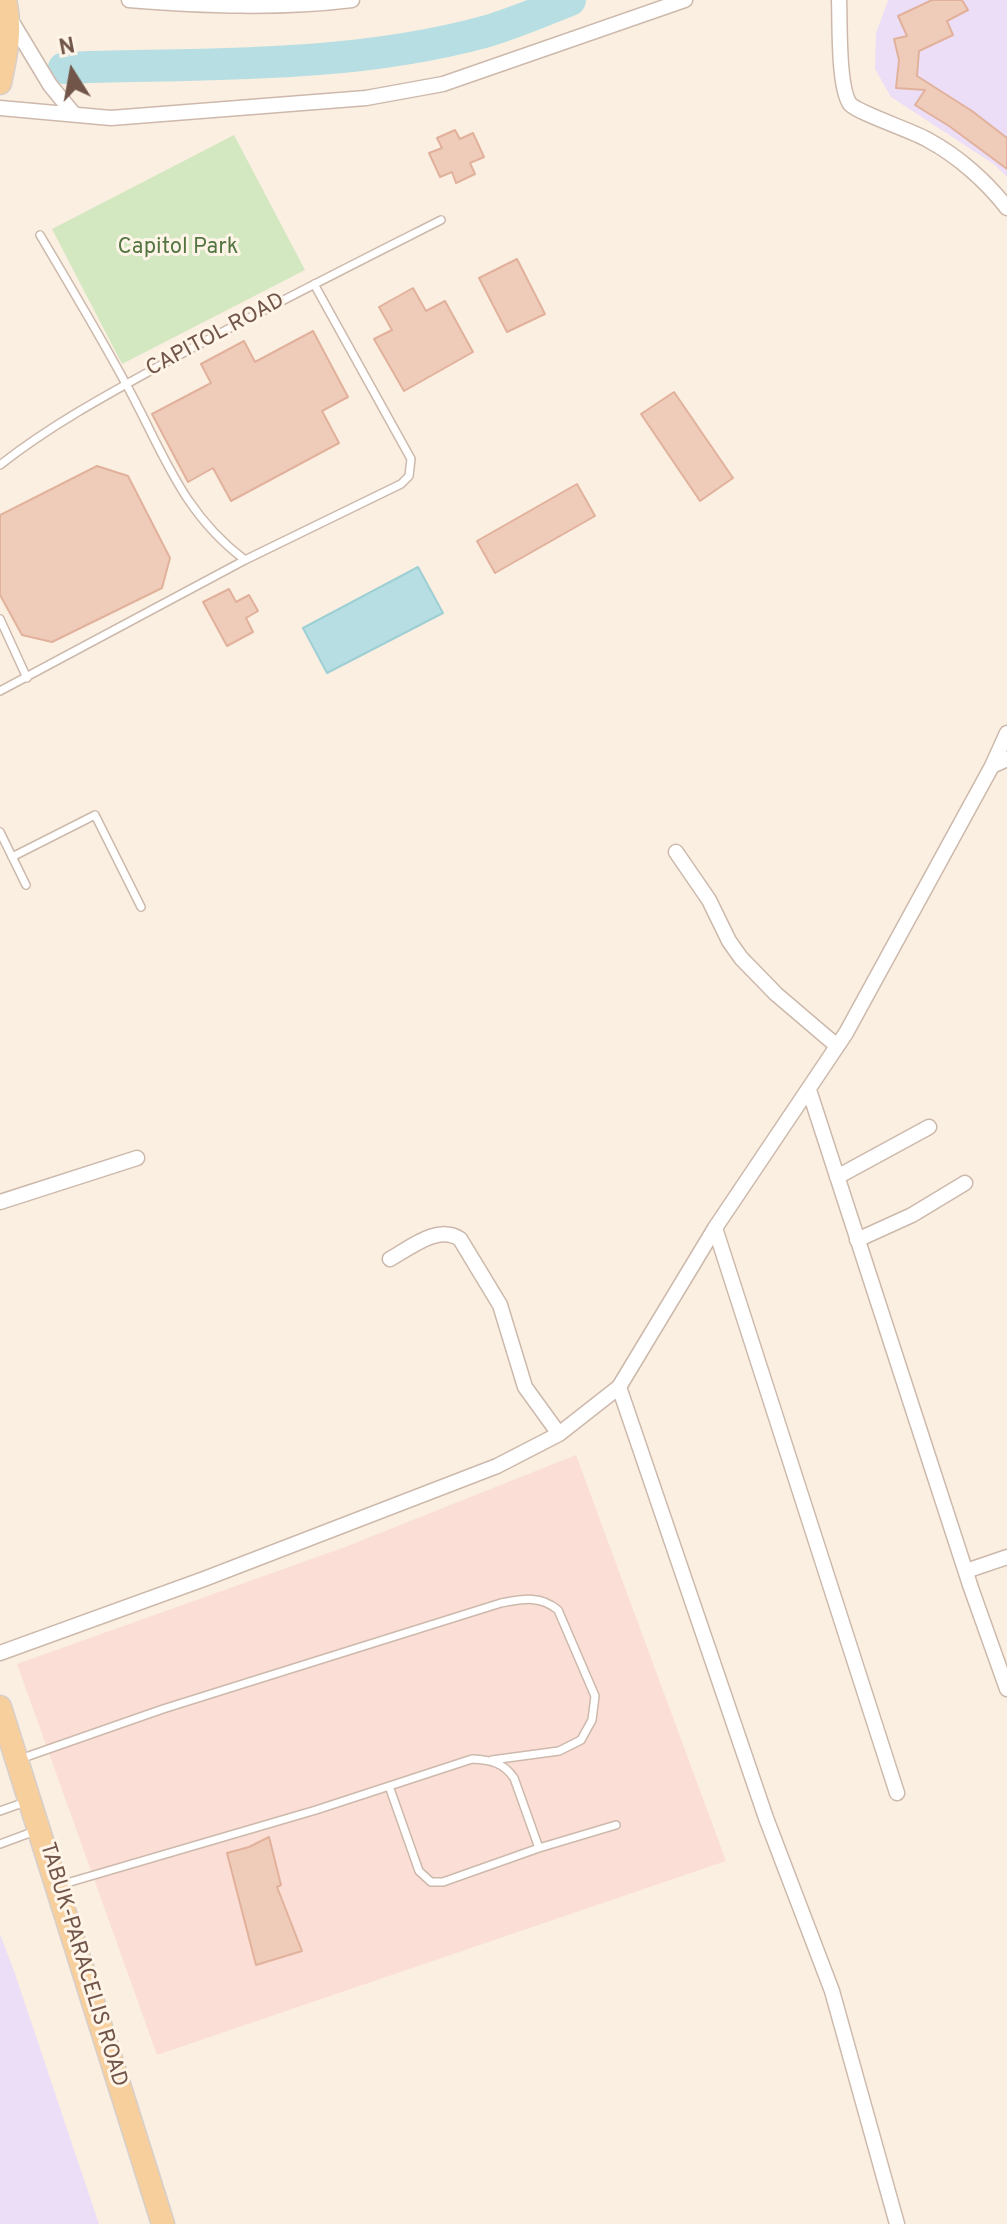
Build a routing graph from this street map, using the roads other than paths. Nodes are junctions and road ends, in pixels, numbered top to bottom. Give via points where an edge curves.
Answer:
1 (129, 0) edge
2 (352, 0) edge
3 (685, 0) edge
4 (839, 0) edge
5 (7, 8) edge
6 (3, 50) edge
7 (0, 83) edge
8 (0, 108) edge
9 (73, 113) junction
10 (1007, 208) edge
11 (441, 220) dead end
12 (40, 235) dead end
13 (314, 284) junction
14 (126, 384) junction
15 (0, 465) edge
16 (245, 560) junction
17 (0, 619) edge
18 (27, 678) junction
19 (0, 691) edge
20 (1007, 733) edge
21 (1007, 759) edge
22 (992, 766) junction
23 (0, 832) edge
24 (676, 852) dead end
25 (12, 857) junction
26 (26, 885) dead end
27 (141, 907) dead end
28 (837, 1046) junction
29 (809, 1090) junction
30 (929, 1127) dead end
31 (137, 1158) dead end
32 (837, 1177) junction
33 (965, 1183) dead end
34 (0, 1202) edge
35 (715, 1228) junction
36 (857, 1240) junction
37 (390, 1259) dead end
38 (619, 1387) junction
39 (559, 1434) junction
40 (1007, 1557) edge
41 (966, 1571) junction
42 (0, 1653) edge
43 (1007, 1689) edge
44 (0, 1707) edge
45 (18, 1759) junction
46 (492, 1760) junction
47 (389, 1786) junction
48 (897, 1793) dead end
49 (30, 1800) junction
50 (0, 1811) edge
51 (616, 1825) dead end
52 (40, 1829) junction
53 (0, 1844) edge
54 (539, 1848) junction
55 (58, 1886) junction
56 (163, 2224) edge
57 (897, 2224) edge

1 - 2 street via 310,5
3 - 9 street via 443,84 366,98 111,118
4 - 10 street via 844,86 851,104 930,141 992,187
5 - 6 main road
5 - 9 street via 50,85
6 - 7 main road
8 - 9 street
11 - 13 lane, CAPITOL ROAD
12 - 14 lane
13 - 14 lane, CAPITOL ROAD
13 - 16 lane via 411,459 411,469 401,484
14 - 15 lane, CAPITOL ROAD via 33,439
14 - 16 lane via 186,500
16 - 18 lane
17 - 18 lane
18 - 19 lane
20 - 22 street
21 - 22 street
22 - 28 street
23 - 25 lane
24 - 28 street via 741,958
25 - 26 lane
25 - 27 lane via 95,815
28 - 29 street
29 - 32 street
29 - 35 street
30 - 32 street
31 - 34 street
32 - 36 street
33 - 36 street
35 - 38 street
35 - 48 street
36 - 41 street
37 - 39 street via 436,1234 452,1233 460,1239 500,1305 525,1387
38 - 39 street
38 - 57 street via 766,1818 832,1991
39 - 42 street via 497,1466
40 - 41 street
41 - 43 street
44 - 45 main road, TABUK-PARACELIS ROAD
45 - 46 lane via 501,1603 547,1601 558,1610 595,1696 592,1720 581,1740 559,1751
45 - 49 main road, TABUK-PARACELIS ROAD
46 - 47 lane via 472,1759
46 - 54 lane via 514,1778
47 - 54 lane via 419,1871 431,1882
47 - 55 lane
49 - 50 lane
49 - 52 main road, TABUK-PARACELIS ROAD
51 - 54 lane
52 - 53 lane
52 - 55 main road, TABUK-PARACELIS ROAD
55 - 56 main road, TABUK-PARACELIS ROAD

